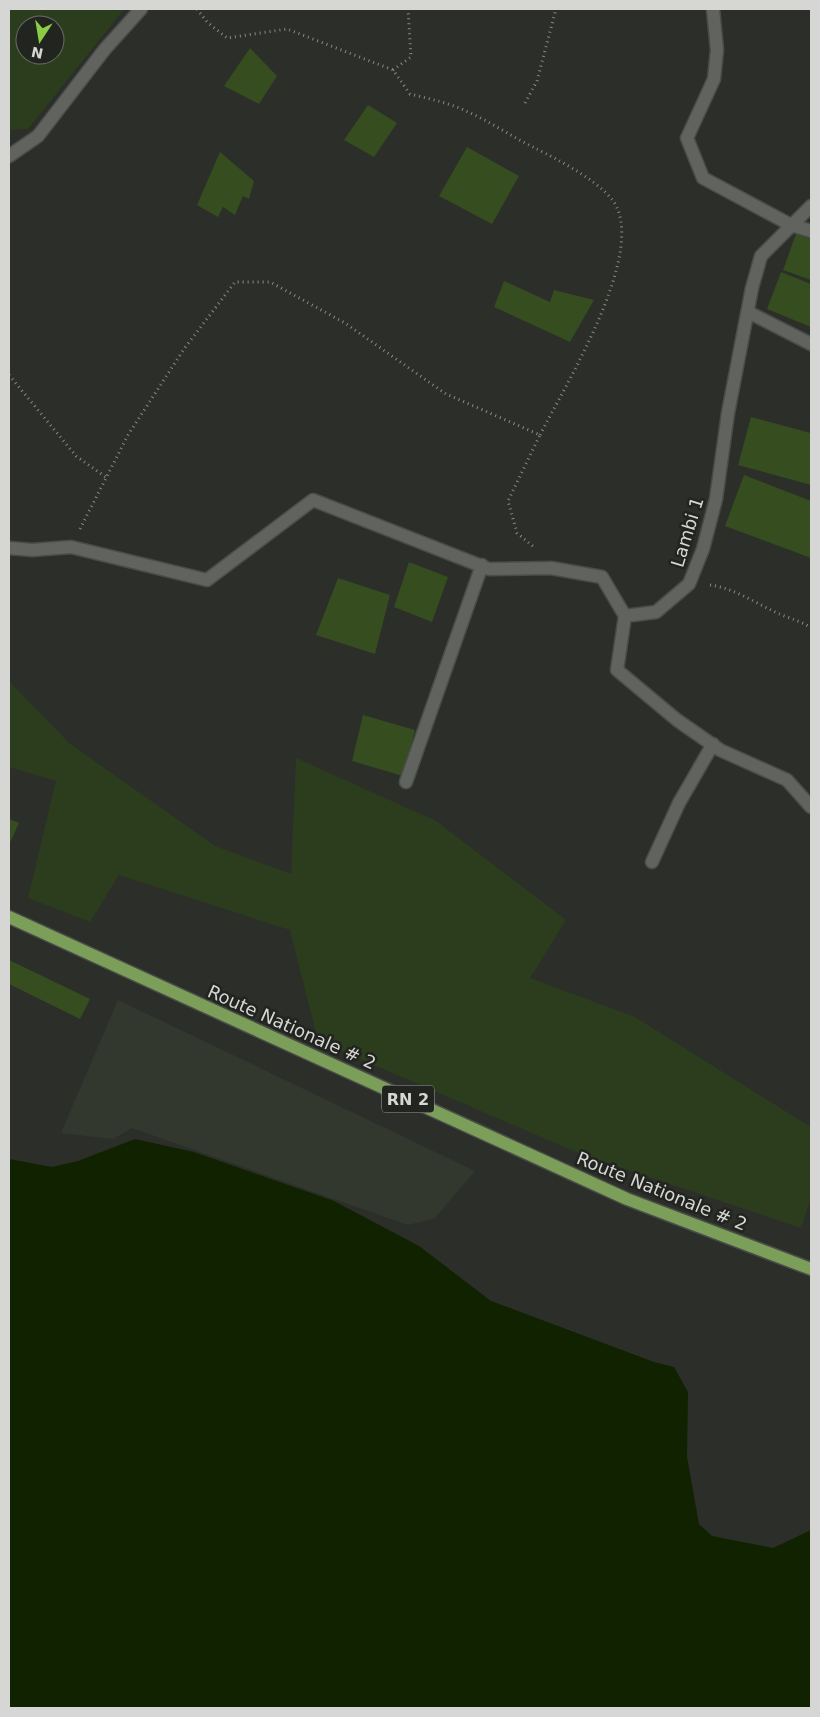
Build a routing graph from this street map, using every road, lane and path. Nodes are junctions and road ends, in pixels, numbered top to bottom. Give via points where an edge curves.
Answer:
1 (141, 9) edge
2 (197, 9) edge
3 (408, 9) edge
4 (556, 9) edge
5 (713, 9) edge
6 (393, 70) junction
7 (525, 103) dead end
8 (9, 156) edge
9 (811, 206) edge
10 (792, 225) junction
11 (811, 232) edge
12 (748, 312) junction
13 (811, 344) edge
14 (9, 375) edge
15 (540, 435) junction
16 (107, 478) junction
17 (70, 547) junction
18 (9, 548) edge
19 (482, 565) junction
20 (551, 568) junction
21 (689, 584) junction
22 (626, 616) junction
23 (811, 628) edge
24 (713, 744) junction
25 (406, 782) dead end
26 (811, 807) edge
27 (652, 862) dead end
28 (9, 918) edge
29 (811, 1269) edge

1 - 8 street via 105,49 38,136
2 - 6 path via 227,38 287,29
3 - 6 path via 411,58
4 - 7 path via 537,81
5 - 10 street via 717,50 714,79 687,138 703,178
6 - 15 path via 410,94 470,112 596,183 618,210 622,233 619,259 607,300
9 - 10 street, Lambi 1
10 - 11 street
10 - 12 street, Lambi 1 via 761,256
12 - 13 street
12 - 21 street, Lambi 1 via 728,413 716,499 703,549
14 - 16 path via 76,456
15 - 16 path via 446,394 345,323 270,282 235,282 169,373 128,436
15 - 20 path via 508,501 517,533
16 - 17 path
17 - 18 street
17 - 19 street via 207,580 313,500
19 - 20 street via 489,568
19 - 25 street
20 - 22 street via 602,577
21 - 22 street, Lambi 1 via 656,612
21 - 23 path via 713,586 751,598
22 - 24 street via 617,670 677,720
24 - 26 street via 787,780
24 - 27 street via 679,803
28 - 29 main road, Route Nationale # 2 / RN 2 via 627,1199

